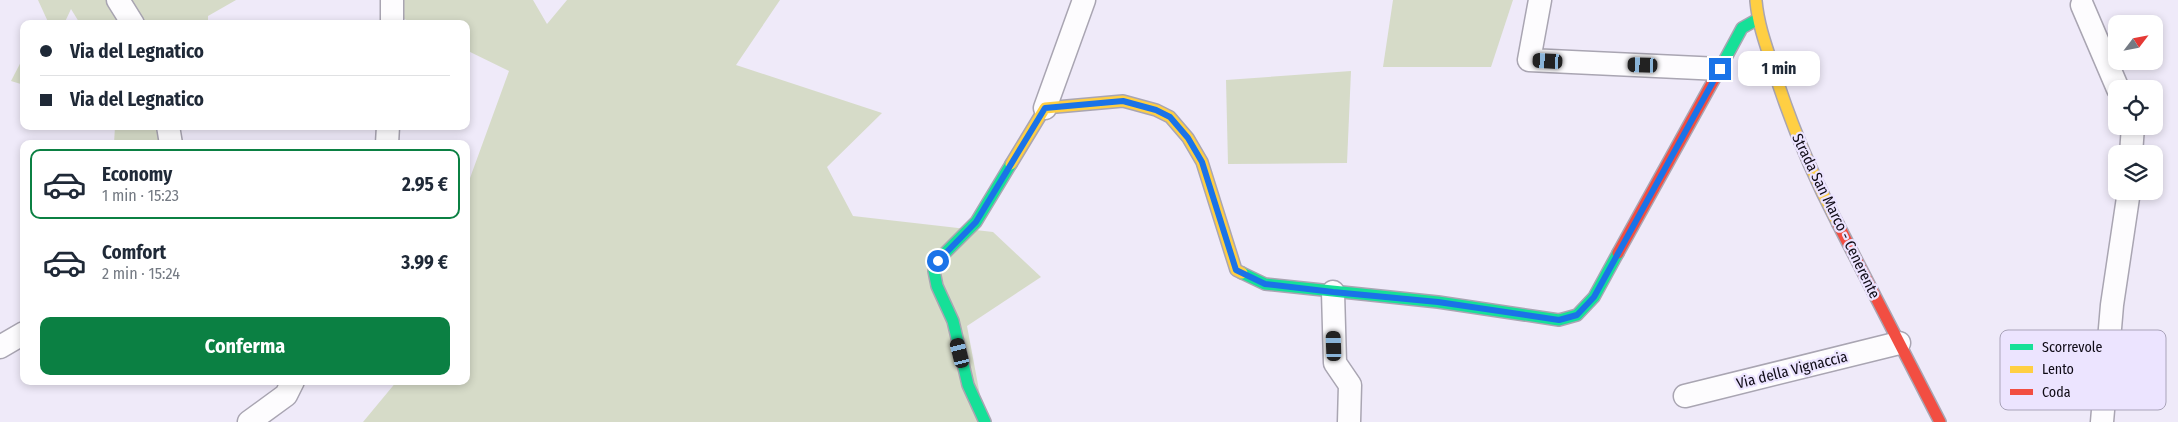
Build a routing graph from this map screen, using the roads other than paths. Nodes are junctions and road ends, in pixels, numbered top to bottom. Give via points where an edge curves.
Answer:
1 (118, 0) edge
2 (392, 0) edge
3 (1084, 0) edge
4 (1540, 0) edge
5 (1756, 0) edge
6 (2082, 5) dead end
7 (1758, 19) junction
8 (130, 20) edge
9 (392, 20) edge
10 (1720, 69) junction
11 (2114, 80) edge
12 (1045, 108) junction
13 (2128, 200) edge
14 (1333, 292) junction
15 (2110, 330) edge
16 (20, 335) edge
17 (1899, 343) junction
18 (0, 347) edge
19 (291, 385) edge
20 (1685, 396) dead end
21 (249, 422) edge
22 (985, 422) edge
23 (1349, 422) edge
24 (1940, 422) edge

1 - 8 street
2 - 9 street
3 - 12 street
4 - 10 street via 1529,60
5 - 7 street, Strada San Marco - Cenerente
6 - 11 street
7 - 10 street via 1742,28
7 - 17 street, Strada San Marco - Cenerente via 1784,104 1811,171
10 - 14 street via 1594,297 1577,315 1559,320 1438,302
12 - 14 street via 1123,101 1170,117 1202,162 1236,270 1265,284
12 - 22 street via 976,222 938,261 934,272 953,321 968,385
13 - 15 street
14 - 23 street via 1335,363 1350,386
16 - 18 street
17 - 20 street, Via della Vignaccia
17 - 24 street, Strada San Marco - Cenerente
19 - 21 street via 286,395

